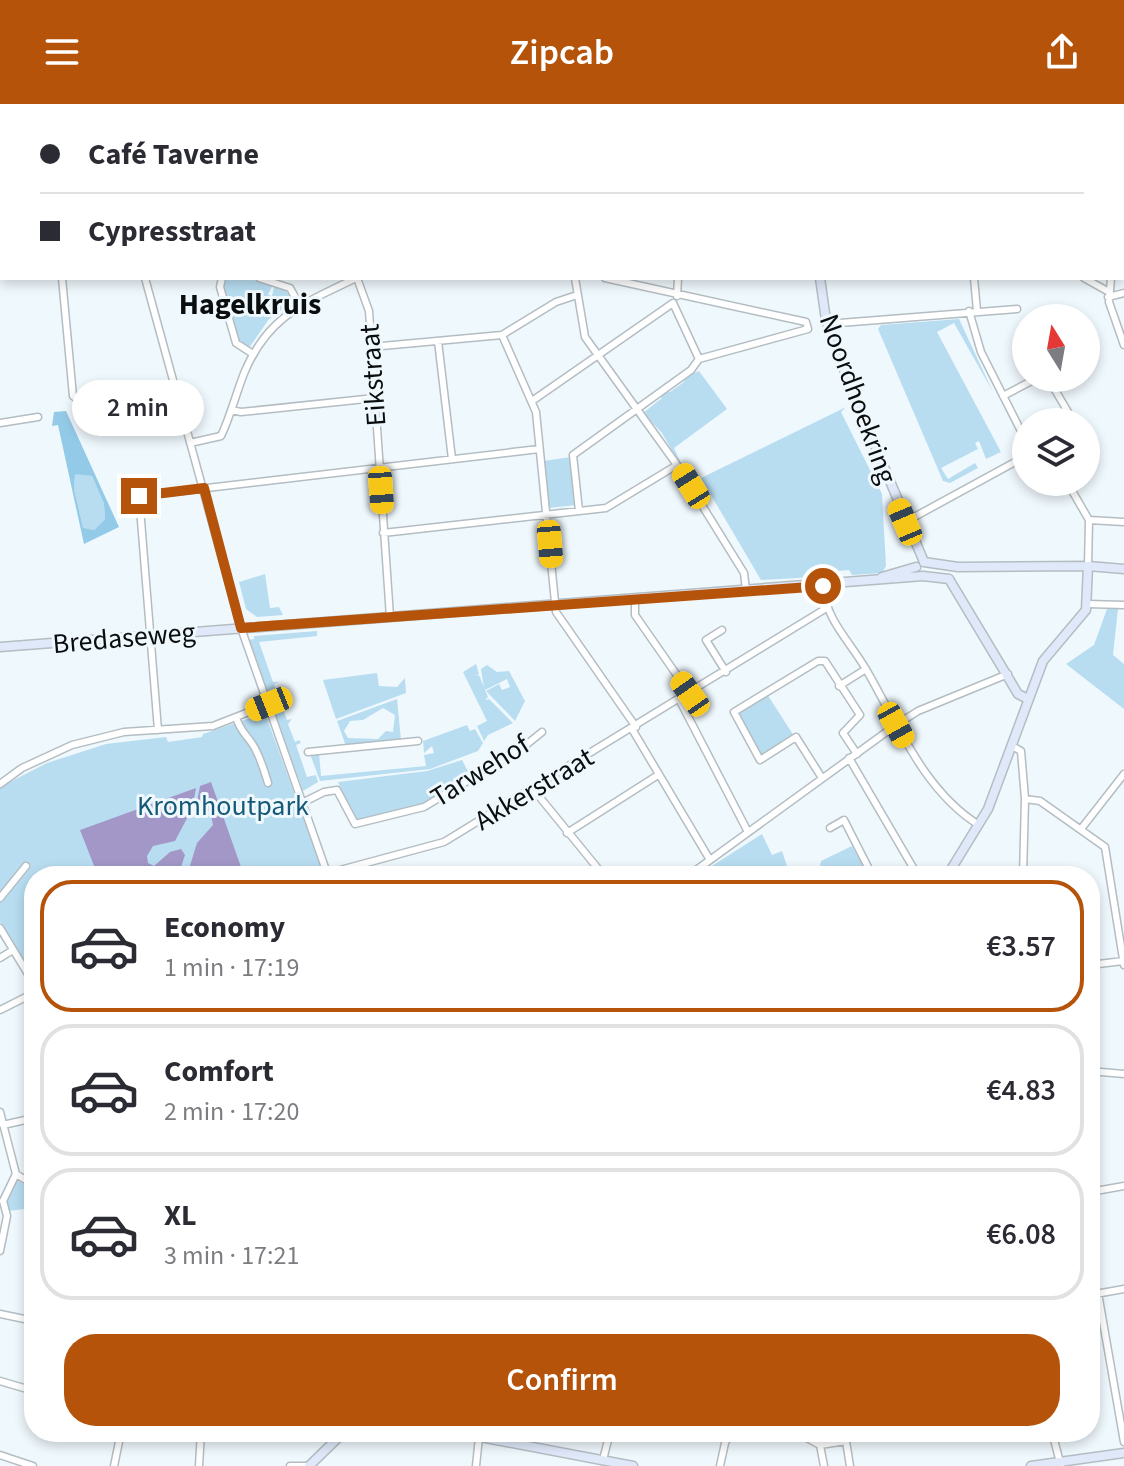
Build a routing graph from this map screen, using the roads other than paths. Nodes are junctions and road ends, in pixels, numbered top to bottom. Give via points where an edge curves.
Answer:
1 (62, 280) edge
2 (146, 280) edge
3 (222, 280) edge
4 (265, 280) edge
5 (352, 280) edge
6 (357, 280) edge
7 (575, 280) edge
8 (611, 280) edge
9 (678, 280) edge
10 (820, 280) edge
11 (974, 280) edge
12 (1087, 280) edge
13 (1111, 280) edge
14 (1124, 293) edge
15 (577, 295) junction
16 (1109, 295) junction
17 (675, 300) junction
18 (300, 306) junction
19 (1012, 309) edge
20 (973, 311) junction
21 (827, 324) junction
22 (502, 335) junction
23 (438, 341) junction
24 (1124, 345) edge
25 (371, 347) junction
26 (597, 353) junction
27 (253, 354) junction
28 (699, 359) junction
29 (173, 388) junction
30 (1012, 391) edge
31 (1003, 396) junction
32 (375, 398) junction
33 (532, 401) junction
34 (639, 409) junction
35 (231, 410) junction
36 (1012, 414) edge
37 (38, 417) dead end
38 (0, 423) edge
39 (190, 443) junction
40 (539, 449) junction
41 (452, 459) junction
42 (1012, 464) edge
43 (677, 465) junction
44 (379, 468) junction
45 (204, 488) junction
46 (1075, 496) edge
47 (579, 511) junction
48 (548, 514) junction
49 (1089, 520) junction
50 (905, 522) junction
51 (1124, 522) edge
52 (383, 533) junction
53 (920, 564) junction
54 (1088, 566) junction
55 (958, 567) junction
56 (1124, 569) edge
57 (896, 579) junction
58 (949, 579) junction
59 (871, 581) junction
60 (823, 586) junction
61 (746, 590) junction
62 (635, 599) junction
63 (1088, 601) junction
64 (556, 604) junction
65 (1124, 605) edge
66 (825, 609) junction
67 (390, 617) junction
68 (241, 628) junction
69 (722, 630) dead end
70 (150, 636) junction
71 (0, 647) edge
72 (866, 669) junction
73 (726, 672) junction
74 (1008, 674) junction
75 (839, 686) junction
76 (690, 694) junction
77 (1028, 699) junction
78 (680, 701) junction
79 (269, 704) junction
80 (236, 717) junction
81 (896, 725) junction
82 (634, 728) junction
83 (158, 730) junction
84 (542, 732) dead end
85 (418, 741) dead end
86 (1012, 746) junction
87 (308, 752) dead end
88 (853, 756) junction
89 (1124, 774) edge
90 (658, 775) junction
91 (822, 778) junction
92 (268, 783) dead end
93 (0, 784) edge
94 (533, 789) junction
95 (1025, 799) junction
96 (302, 803) junction
97 (979, 825) junction
98 (830, 828) dead end
99 (1081, 829) junction
100 (748, 832) junction
101 (567, 833) junction
102 (710, 860) junction
103 (325, 866) edge
104 (357, 866) edge
105 (595, 866) edge
106 (702, 866) edge
107 (867, 866) edge
108 (913, 866) edge
109 (953, 866) edge
110 (1023, 866) edge
111 (24, 868) edge
112 (0, 898) edge
113 (0, 928) edge
114 (13, 950) junction
115 (0, 958) edge
116 (1124, 963) edge
117 (1100, 964) edge
118 (24, 968) edge
119 (24, 998) edge
120 (0, 1010) edge
121 (1100, 1072) edge
122 (1124, 1074) edge
123 (0, 1112) edge
124 (24, 1120) edge
125 (3, 1125) junction
126 (16, 1174) junction
127 (24, 1179) edge
128 (1124, 1186) edge
129 (1100, 1190) edge
130 (1, 1201) edge
131 (0, 1251) edge
132 (1124, 1289) edge
133 (1100, 1293) edge
134 (0, 1314) edge
135 (24, 1319) edge
136 (1100, 1324) edge
137 (0, 1381) edge
138 (24, 1388) edge
139 (119, 1442) edge
140 (200, 1442) edge
141 (332, 1442) edge
142 (478, 1442) edge
143 (511, 1442) edge
144 (608, 1442) edge
145 (726, 1442) edge
146 (814, 1442) edge
147 (840, 1442) edge
148 (846, 1442) edge
149 (1054, 1442) edge
150 (1124, 1442) edge
151 (517, 1443) joint
152 (820, 1445) junction
153 (1124, 1453) edge
154 (0, 1455) edge
155 (603, 1460) junction
156 (617, 1464) edge
157 (1060, 1464) edge
158 (30, 1466) edge
159 (114, 1466) edge
160 (199, 1466) edge
161 (290, 1466) edge
162 (308, 1466) edge
163 (476, 1466) edge
164 (633, 1466) edge
165 (720, 1466) edge
166 (824, 1466) edge
167 (850, 1466) edge
168 (1032, 1466) edge

1 - 29 street via 73,396
2 - 29 street
3 - 27 street via 236,343
4 - 18 street via 290,288
5 - 18 street
6 - 25 street, Eikstraat via 367,303
7 - 15 street
8 - 17 street
9 - 17 street
10 - 21 street, Noordhoekring
11 - 20 street
12 - 16 street
13 - 16 street
14 - 16 street
15 - 22 street
15 - 26 street via 585,337
16 - 24 street
17 - 26 street
17 - 28 street
17 - 28 street via 806,322 809,328
18 - 27 street via 273,325
19 - 20 street
20 - 21 street
20 - 31 street via 981,352
21 - 50 street, Noordhoekring
22 - 23 street
22 - 33 street
23 - 25 street
23 - 41 street
25 - 32 street, Eikstraat
26 - 33 street
26 - 34 street
27 - 35 street
28 - 34 street
29 - 39 street
30 - 31 street
31 - 36 street
32 - 35 street
32 - 44 street, Eikstraat
33 - 40 street
34 - 43 street
34 - 47 street via 573,455
35 - 39 street via 221,436
37 - 38 street
39 - 45 street
40 - 41 street
40 - 48 street
41 - 44 street
42 - 50 street
43 - 47 street via 605,508
43 - 61 street via 744,573
44 - 45 street
44 - 52 street, Eikstraat
45 - 68 street
45 - 70 street via 139,496
46 - 49 street
47 - 48 street
48 - 52 street
48 - 64 street
49 - 51 street
49 - 54 street
50 - 53 street, Noordhoekring
52 - 67 street, Eikstraat
53 - 55 street
53 - 57 street
53 - 59 street, Bredaseweg
54 - 55 street
54 - 56 street
54 - 63 street
55 - 58 street
57 - 58 street, Bredaseweg
57 - 59 street, Bredaseweg
58 - 74 street
59 - 60 street, Bredaseweg
60 - 61 street, Bredaseweg
60 - 66 street
61 - 62 street, Bredaseweg
62 - 64 street, Bredaseweg
62 - 76 street via 635,615
63 - 65 street
63 - 77 street via 1047,653
64 - 67 street, Bredaseweg
64 - 82 street via 556,612
66 - 72 street
66 - 73 street, Akkerstraat
67 - 68 street, Bredaseweg
68 - 70 street, Bredaseweg
68 - 79 street
69 - 73 street via 706,640
70 - 71 street, Bredaseweg
70 - 83 street
72 - 75 street
72 - 81 street
73 - 76 street, Akkerstraat
74 - 77 street via 1018,694
74 - 81 street
75 - 88 street via 860,715 843,733
75 - 91 street via 825,661 818,661 734,712 760,760 796,737
76 - 78 street, Akkerstraat
77 - 86 street
78 - 82 street, Akkerstraat
78 - 100 street
79 - 80 street
79 - 96 street
80 - 83 street via 213,726
80 - 92 street
81 - 88 street
81 - 97 street via 951,803
82 - 90 street
82 - 94 street, Akkerstraat
83 - 93 street via 72,745
84 - 96 street, Tarwehof via 424,807 355,824 337,790
85 - 87 street
86 - 95 street via 1023,757
86 - 97 street
88 - 91 street
88 - 108 street
89 - 99 street
90 - 101 street
90 - 102 street
91 - 100 street
94 - 101 street
94 - 104 street, Akkerstraat via 444,842
95 - 99 street via 1040,801
95 - 110 street
96 - 103 street
97 - 109 street
98 - 107 street via 844,820
99 - 116 street via 1107,852
100 - 102 street
101 - 105 street
102 - 106 street
111 - 112 street
113 - 114 street
114 - 115 street
114 - 118 street
116 - 117 street
119 - 120 street
121 - 122 street
123 - 125 street
124 - 125 street
125 - 126 street
126 - 127 street
126 - 130 street
128 - 129 street
130 - 131 street via 7,1216
132 - 133 street
134 - 135 street
136 - 150 street
137 - 138 street
139 - 159 street
140 - 160 street
141 - 162 street
142 - 163 street
143 - 151 street
144 - 155 street
145 - 165 street
146 - 152 street
147 - 152 street
148 - 167 street
149 - 157 street
151 - 155 street
152 - 166 street
153 - 157 street
154 - 158 street
155 - 156 street
156 - 164 street
157 - 168 street
161 - 162 street

